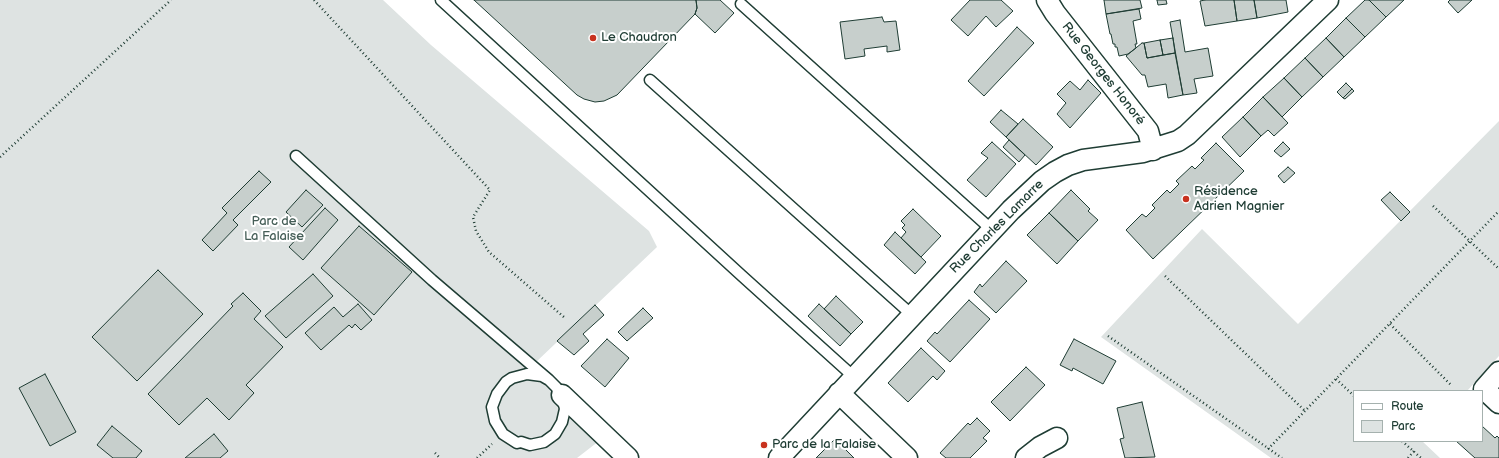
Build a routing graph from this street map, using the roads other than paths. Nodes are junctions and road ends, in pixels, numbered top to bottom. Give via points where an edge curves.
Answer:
1 (441, 0) edge
2 (1047, 0) edge
3 (1328, 0) edge
4 (741, 4) dead end
5 (650, 80) dead end
6 (1153, 150) junction
7 (296, 156) dead end
8 (992, 230) junction
9 (912, 315) junction
10 (1499, 372) edge
11 (854, 377) junction
12 (549, 380) junction
13 (840, 393) junction
14 (562, 395) junction
15 (1499, 403) edge
16 (1057, 438) dead end
17 (628, 458) edge
18 (778, 458) edge
19 (908, 458) edge
20 (1026, 458) edge

1 - 11 lane
2 - 6 street, Rue Georges Honoré via 1148,131
3 - 6 street, Rue Charles Lamarre via 1188,135
4 - 8 lane
5 - 9 lane
6 - 8 street, Rue Charles Lamarre via 1095,158 1068,165 1042,181
7 - 12 lane via 432,280
8 - 9 street, Rue Charles Lamarre
9 - 11 street, Rue Charles Lamarre
10 - 15 street via 1484,389
11 - 13 street, Rue Charles Lamarre
12 - 14 lane
12 - 14 lane via 534,374 519,375 501,388 492,407 495,421 503,434 517,443 530,445 549,438 559,428 564,416
13 - 18 street, Rue Charles Lamarre
13 - 19 street
14 - 17 street
16 - 20 street

